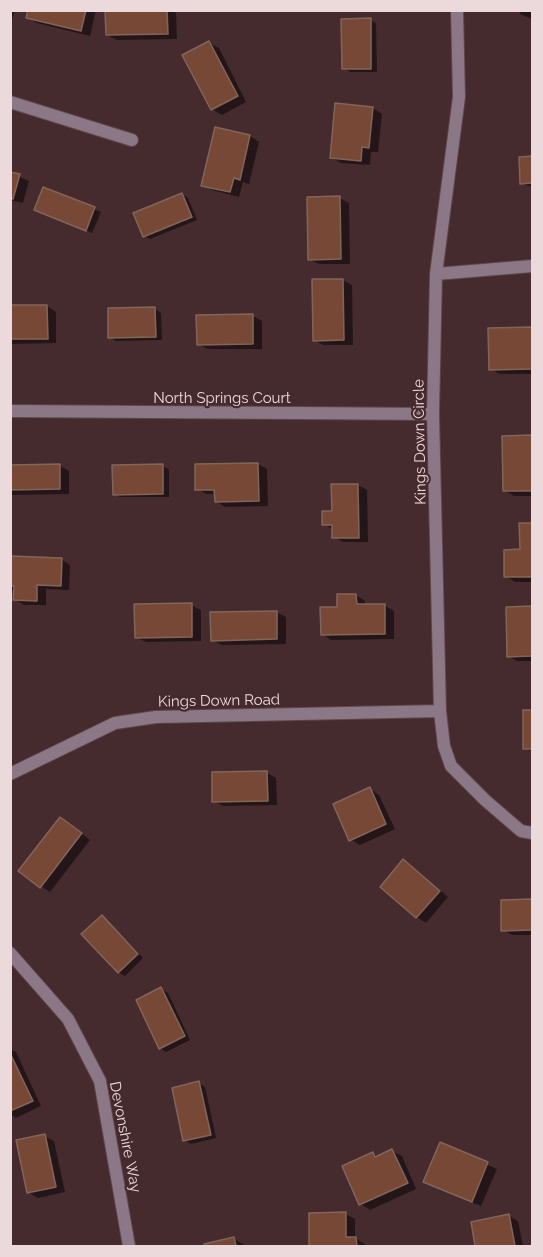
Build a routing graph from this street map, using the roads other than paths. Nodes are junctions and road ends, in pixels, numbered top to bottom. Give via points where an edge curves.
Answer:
1 (457, 10) edge
2 (10, 102) edge
3 (132, 140) dead end
4 (532, 266) edge
5 (436, 274) junction
6 (10, 411) edge
7 (433, 414) junction
8 (440, 711) junction
9 (10, 774) edge
10 (532, 833) edge
11 (10, 953) edge
12 (129, 1246) edge

1 - 5 street, Kings Down Circle via 459,97
2 - 3 street
4 - 5 street
5 - 7 street, Kings Down Circle
6 - 7 street, North Springs Court
7 - 8 street, Kings Down Circle
8 - 9 street, Kings Down Road via 156,717 115,723
8 - 10 street, Kings Down Circle via 444,746 452,766 520,831
11 - 12 street, Devonshire Way via 68,1018 100,1081

